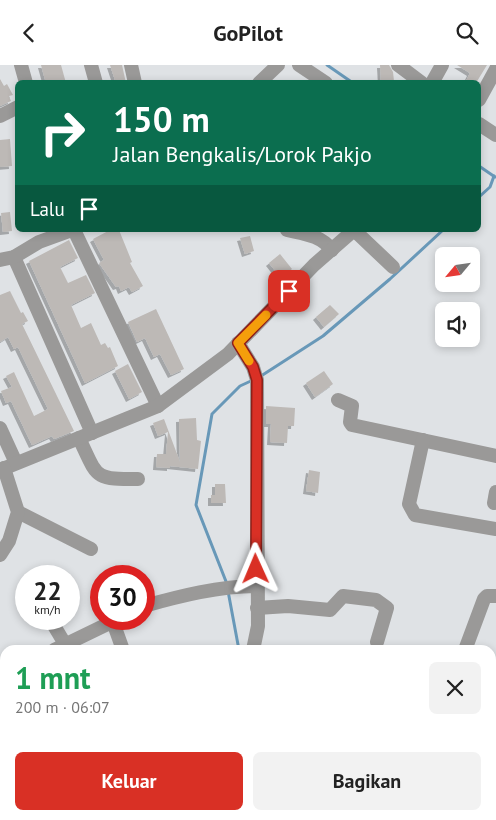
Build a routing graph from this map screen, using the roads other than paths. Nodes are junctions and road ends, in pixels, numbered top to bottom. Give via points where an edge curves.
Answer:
1 (21, 65) edge
2 (91, 65) edge
3 (131, 65) edge
4 (278, 65) edge
5 (299, 65) edge
6 (398, 65) edge
7 (442, 65) edge
8 (496, 69) edge
9 (25, 80) edge
10 (95, 80) edge
11 (134, 80) edge
12 (262, 80) edge
13 (322, 80) edge
14 (418, 80) edge
15 (434, 80) edge
16 (481, 96) edge
17 (15, 108) edge
18 (0, 116) edge
19 (481, 125) edge
20 (496, 135) edge
21 (67, 232) edge
22 (74, 232) edge
23 (295, 232) edge
24 (352, 232) edge
25 (356, 232) edge
26 (332, 250) junction
27 (7, 259) edge
28 (393, 267) dead end
29 (238, 343) junction
30 (338, 400) dead end
31 (158, 405) junction
32 (0, 428) edge
33 (92, 433) junction
34 (79, 438) junction
35 (423, 440) junction
36 (496, 456) edge
37 (7, 467) edge
38 (138, 479) dead end
39 (18, 512) junction
40 (496, 529) edge
41 (90, 549) dead end
42 (0, 555) edge
43 (257, 585) junction
44 (496, 596) edge
45 (155, 603) edge
46 (257, 608) junction
47 (54, 630) edge
48 (95, 630) edge
49 (118, 630) edge
50 (377, 642) dead end
51 (58, 645) edge
52 (63, 645) edge
53 (122, 645) edge
54 (254, 645) edge
55 (467, 645) edge

1 - 9 street
2 - 10 street
3 - 11 street
4 - 12 street
5 - 13 street
6 - 14 street
7 - 15 street
8 - 16 street
17 - 18 street
19 - 20 street
21 - 27 street
22 - 31 street
23 - 26 street via 319,238
24 - 26 street
25 - 28 street
26 - 29 street
27 - 33 street
29 - 31 street via 228,354
29 - 43 street via 255,373
30 - 35 street via 352,406 352,425
31 - 33 street
32 - 37 street
33 - 34 street
34 - 37 street
34 - 38 street via 94,470 101,476 107,479
35 - 36 street
35 - 40 street via 409,504 411,511 415,515
37 - 39 street
39 - 41 street
39 - 42 street via 9,541
43 - 45 street via 236,586
43 - 46 street
44 - 55 street via 484,599
46 - 50 street via 288,606 330,610 343,596 376,600 387,608
46 - 54 street
47 - 51 street
48 - 52 street
49 - 53 street

